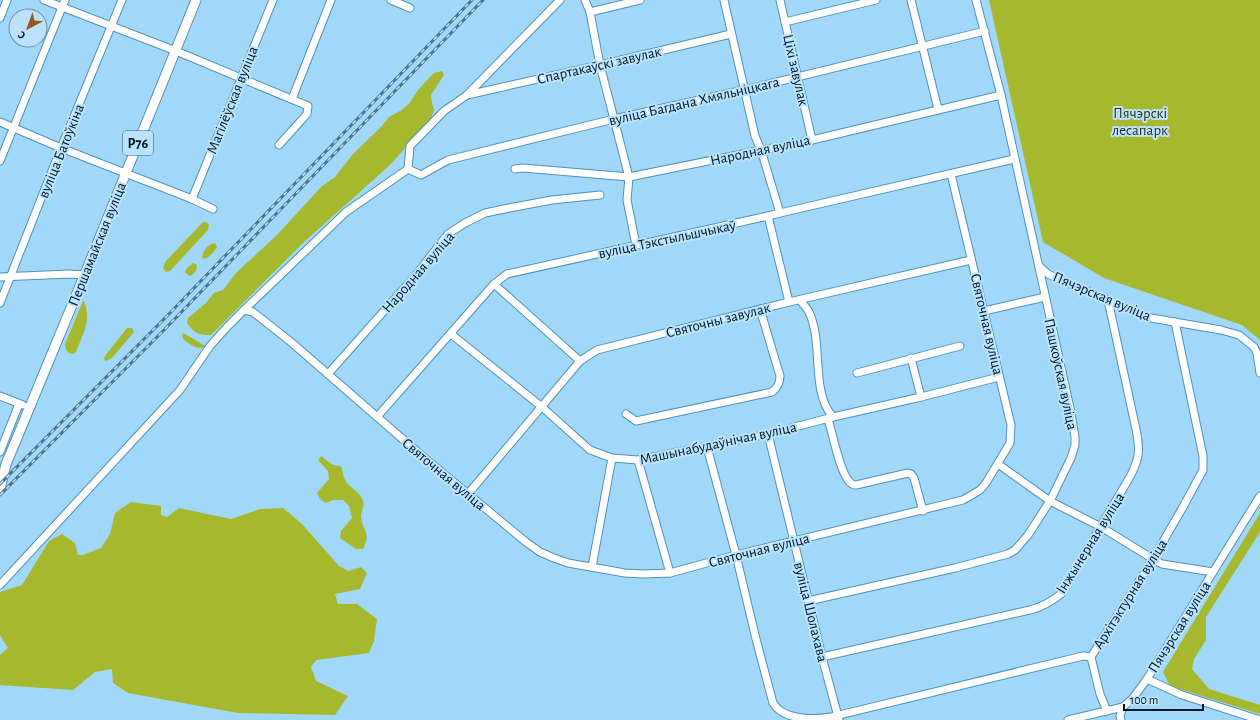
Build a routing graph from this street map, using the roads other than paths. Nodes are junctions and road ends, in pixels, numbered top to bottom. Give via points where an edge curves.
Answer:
1 (7, 0) edge
2 (44, 0) edge
3 (65, 0) edge
4 (122, 0) edge
5 (196, 0) edge
6 (273, 0) edge
7 (331, 0) edge
8 (391, 0) edge
9 (560, 0) edge
10 (585, 0) edge
11 (640, 0) edge
12 (724, 0) edge
13 (780, 0) edge
14 (876, 0) edge
15 (911, 0) edge
16 (976, 0) edge
17 (62, 8) junction
18 (410, 8) dead end
19 (590, 12) junction
20 (0, 18) edge
21 (785, 22) junction
22 (112, 27) junction
23 (984, 31) junction
24 (731, 34) junction
25 (923, 47) junction
26 (176, 51) junction
27 (600, 65) junction
28 (798, 77) junction
29 (241, 78) junction
30 (744, 90) junction
31 (467, 95) junction
32 (1000, 96) junction
33 (292, 99) junction
34 (938, 109) junction
35 (614, 120) junction
36 (0, 122) edge
37 (14, 128) junction
38 (812, 140) junction
39 (280, 145) dead end
40 (61, 148) junction
41 (761, 150) junction
42 (1014, 158) junction
43 (0, 161) edge
44 (408, 169) junction
45 (515, 169) dead end
46 (126, 173) junction
47 (951, 174) junction
48 (629, 176) junction
49 (600, 195) dead end
50 (192, 199) junction
51 (213, 209) dead end
52 (780, 213) junction
53 (768, 216) junction
54 (636, 245) junction
55 (972, 260) junction
56 (1039, 266) junction
57 (85, 275) junction
58 (11, 276) junction
59 (0, 277) edge
60 (494, 284) junction
61 (1045, 297) junction
62 (800, 300) junction
63 (1108, 300) junction
64 (789, 302) junction
65 (0, 303) edge
66 (760, 309) junction
67 (244, 310) junction
68 (984, 311) junction
69 (1175, 322) junction
70 (451, 334) junction
71 (960, 346) dead end
72 (911, 358) junction
73 (580, 361) junction
74 (857, 373) dead end
75 (1260, 373) edge
76 (328, 374) junction
77 (999, 377) junction
78 (0, 396) edge
79 (921, 397) junction
80 (20, 404) junction
81 (542, 407) junction
82 (29, 408) junction
83 (626, 414) dead end
84 (377, 417) junction
85 (831, 418) junction
86 (768, 434) junction
87 (707, 447) junction
88 (0, 452) edge
89 (612, 458) junction
90 (638, 460) junction
91 (998, 464) junction
92 (0, 489) edge
93 (468, 494) junction
94 (1260, 496) edge
95 (1050, 500) junction
96 (923, 511) junction
97 (1101, 527) junction
98 (793, 541) junction
99 (736, 554) junction
100 (1153, 559) junction
101 (592, 567) junction
102 (1213, 572) junction
103 (670, 573) junction
104 (0, 584) edge
105 (808, 601) junction
106 (822, 657) junction
107 (1091, 657) junction
108 (1147, 679) junction
109 (1123, 707) junction
110 (1107, 711) junction
111 (839, 717) edge
112 (1068, 720) edge
113 (1121, 720) edge
114 (1260, 720) edge

1 - 20 street
2 - 17 street
3 - 17 street
4 - 22 street, вуліца Батоўкіна
5 - 26 main road, Першамайская вуліца / Р76
6 - 29 street, Магілёўская вуліца
7 - 33 street
8 - 18 street
9 - 31 street
10 - 19 street
11 - 19 street
12 - 24 street
13 - 21 street, Ціхі завулак
14 - 21 street
15 - 25 street
16 - 23 street, Пашкоўская вуліца
17 - 22 street
17 - 37 street
19 - 27 street
21 - 28 street, Ціхі завулак
22 - 26 street
22 - 40 street, вуліца Батоўкіна
23 - 25 street, вуліца Багдана Хмяльніцкага
23 - 32 street, Пашкоўская вуліца
24 - 27 street, Спартакаўскі завулак
24 - 30 street
25 - 28 street, вуліца Багдана Хмяльніцкага
25 - 34 street
26 - 29 street
26 - 46 main road, Першамайская вуліца / Р76
27 - 31 street, Спартакаўскі завулак
27 - 35 street
28 - 30 street, вуліца Багдана Хмяльніцкага
28 - 38 street, Ціхі завулак
29 - 33 street
29 - 50 street, Магілёўская вуліца
30 - 35 street, вуліца Багдана Хмяльніцкага
30 - 41 street via 754,136
31 - 44 street via 444,111 410,146
32 - 34 street, Народная вуліца
32 - 42 street, Пашкоўская вуліца
33 - 39 street via 308,106 307,114
34 - 38 street, Народная вуліца
35 - 44 street, вуліца Багдана Хмяльніцкага via 448,160 421,175
35 - 48 street
36 - 37 street
37 - 40 street
37 - 43 street
38 - 41 street, Народная вуліца
40 - 46 street
40 - 58 street, вуліца Батоўкіна
41 - 48 street, Народная вуліца
41 - 52 street
42 - 47 street, вуліца Тэкстыльшчыкаў
42 - 56 street, Пашкоўская вуліца
44 - 67 street via 346,212
45 - 48 street, Народная вуліца
46 - 50 street
46 - 57 main road, Першамайская вуліца / Р76
47 - 52 street, вуліца Тэкстыльшчыкаў
47 - 55 street, Святочная вуліца
48 - 54 street via 627,200
49 - 76 street, Народная вуліца via 552,200 485,213 448,234 416,275
50 - 51 street
52 - 53 street, вуліца Тэкстыльшчыкаў
53 - 54 street, вуліца Тэкстыльшчыкаў
53 - 64 street
54 - 60 street, вуліца Тэкстыльшчыкаў via 507,274
55 - 62 street, Святочны завулак
55 - 68 street, Святочная вуліца
56 - 61 street, Пашкоўская вуліца
56 - 63 street, Пячэрская вуліца via 1058,279
57 - 58 street
57 - 82 main road, Першамайская вуліца / Р76
58 - 59 street
58 - 65 street, вуліца Батоўкіна
60 - 70 street, вуліца Тэкстыльшчыкаў
60 - 73 street
61 - 68 street
61 - 95 street, Пашкоўская вуліца via 1075,437 1071,458
62 - 64 street, Святочны завулак
62 - 85 street via 809,312 816,339 822,398
63 - 69 street, Пячэрская вуліца via 1150,318
63 - 97 street, Інжынерная вуліца via 1139,451 1131,475
64 - 66 street, Святочны завулак
66 - 73 street, Святочны завулак via 597,350
66 - 83 street via 780,376 780,382 772,392 636,421
67 - 76 street, Святочная вуліца via 253,312
67 - 104 street via 210,346 180,390
68 - 77 street, Святочная вуліца
69 - 75 street, Пячэрская вуліца via 1239,335 1254,347
69 - 100 street, Архітэктурная вуліца via 1203,456 1203,470
70 - 81 street, Машынабудаўнічая вуліца
70 - 84 street, вуліца Тэкстыльшчыкаў
71 - 72 street
72 - 74 street
72 - 79 street
73 - 81 street, Святочны завулак
76 - 84 street, Святочная вуліца
77 - 79 street, Машынабудаўнічая вуліца
77 - 91 street, Святочная вуліца via 1011,434 1010,443
78 - 80 street
79 - 85 street, Машынабудаўнічая вуліца
80 - 82 street
80 - 88 street
81 - 89 street, Машынабудаўнічая вуліца via 590,450
81 - 93 street, Святочны завулак
82 - 92 main road, Першамайская вуліца / Р76 via 6,464
84 - 93 street, Святочная вуліца
85 - 86 street, Машынабудаўнічая вуліца
85 - 96 street via 842,470 848,481 856,485 911,474
86 - 87 street, Машынабудаўнічая вуліца
86 - 98 street, вуліца Шолахава
87 - 90 street, Машынабудаўнічая вуліца
87 - 99 street
89 - 90 street, Машынабудаўнічая вуліца
89 - 101 street
90 - 103 street
91 - 95 street
91 - 96 street, Святочная вуліца via 986,483 973,495
93 - 101 street, Святочная вуліца via 540,552
94 - 102 street, Пячэрская вуліца
95 - 97 street
95 - 105 street, Пашкоўская вуліца via 1021,543 1008,554
96 - 98 street, Святочная вуліца
97 - 100 street
97 - 106 street, Інжынерная вуліца via 1061,594 1052,601 1039,607
98 - 99 street, Святочная вуліца
98 - 105 street, вуліца Шолахава
99 - 103 street, Святочная вуліца
99 - 111 street, Архітэктурная вуліца via 776,710 783,716 793,719
100 - 102 street via 1162,564
100 - 107 street, Архітэктурная вуліца
101 - 103 street, Святочная вуліца via 625,573
102 - 108 street, Пячэрская вуліца
105 - 106 street, вуліца Шолахава
106 - 111 street, вуліца Шолахава
107 - 110 street
107 - 111 street, Архітэктурная вуліца via 1083,656
108 - 109 street, Пячэрская вуліца
108 - 114 street via 1182,695
109 - 110 street
109 - 113 street
110 - 112 street

